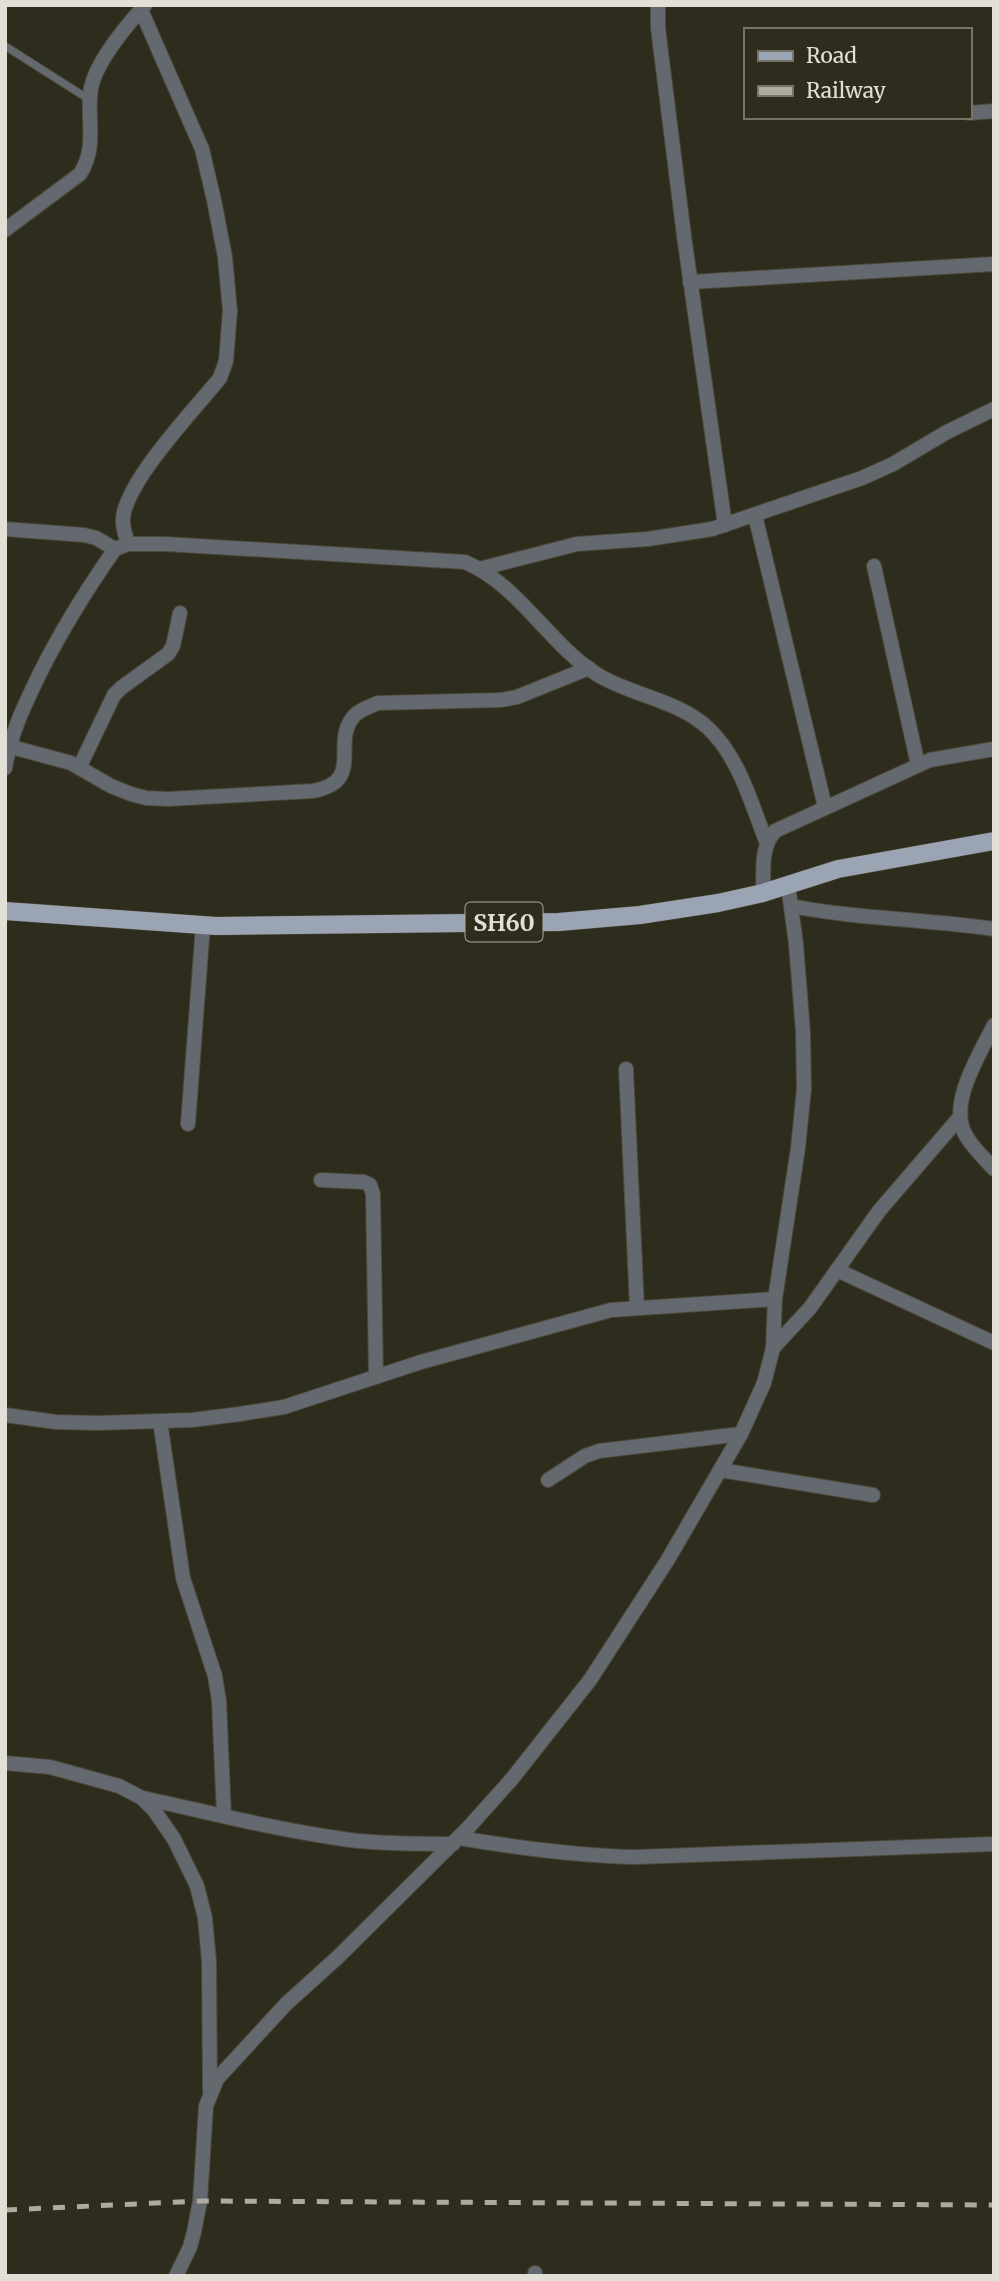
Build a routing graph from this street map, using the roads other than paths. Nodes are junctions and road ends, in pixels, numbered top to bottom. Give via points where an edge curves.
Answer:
1 (658, 5) edge
2 (143, 7) edge
3 (5, 46) edge
4 (91, 101) junction
5 (994, 111) edge
6 (971, 113) edge
7 (5, 230) edge
8 (994, 264) edge
9 (690, 282) junction
10 (994, 409) edge
11 (755, 515) junction
12 (725, 525) junction
13 (5, 530) edge
14 (121, 547) junction
15 (874, 566) dead end
16 (479, 569) junction
17 (180, 613) dead end
18 (589, 668) junction
19 (9, 747) junction
20 (994, 749) edge
21 (918, 765) junction
22 (5, 768) edge
23 (79, 768) junction
24 (825, 807) junction
25 (766, 841) junction
26 (994, 841) edge
27 (788, 885) junction
28 (763, 893) junction
29 (791, 906) junction
30 (5, 911) edge
31 (203, 925) junction
32 (994, 929) edge
33 (994, 1025) edge
34 (626, 1069) dead end
35 (959, 1118) junction
36 (188, 1124) dead end
37 (994, 1169) edge
38 (321, 1180) dead end
39 (837, 1270) junction
40 (775, 1299) junction
41 (637, 1308) junction
42 (994, 1343) edge
43 (774, 1348) junction
44 (376, 1376) junction
45 (5, 1415) edge
46 (160, 1421) junction
47 (741, 1434) junction
48 (720, 1469) junction
49 (548, 1480) dead end
50 (873, 1495) dead end
51 (5, 1763) edge
52 (142, 1798) junction
53 (223, 1816) junction
54 (456, 1841) junction
55 (994, 1844) edge
56 (210, 2094) junction
57 (177, 2276) edge

1 - 9 street
2 - 4 street via 97,73
2 - 14 street via 202,149 225,257 230,321 220,378 132,491 123,514
3 - 4 lane
4 - 7 street via 91,148 80,174
5 - 6 street
8 - 9 street
9 - 12 street
10 - 11 street via 862,478
11 - 12 street
11 - 24 street
12 - 16 street via 688,534 577,544
13 - 14 street via 84,535
14 - 16 street via 166,544 338,553 465,562
14 - 19 street via 64,626 15,724
15 - 21 street
16 - 18 street via 515,596
17 - 23 street via 173,646 114,695
18 - 23 street via 501,700 403,702 363,709 348,727 341,776 326,789 146,798
18 - 25 street via 708,727 741,778
19 - 22 street
19 - 23 street
20 - 21 street
21 - 24 street
24 - 25 street via 775,831
25 - 28 street
26 - 27 main road, SH60 via 838,869
27 - 28 main road, SH60
27 - 29 street
28 - 31 main road, SH60 via 640,915 559,922
29 - 32 street
29 - 40 street via 804,1089
30 - 31 main road, SH60
31 - 36 street
33 - 35 street via 965,1087
34 - 41 street
35 - 37 street via 966,1138
35 - 39 street via 879,1212
38 - 44 street via 363,1182 373,1194
39 - 42 street
39 - 43 street
40 - 41 street
40 - 43 street
41 - 44 street via 584,1316
43 - 47 street
44 - 46 street via 284,1407
45 - 46 street via 56,1422
46 - 53 street via 183,1578 219,1701
47 - 48 street
47 - 49 street via 600,1451
48 - 50 street
48 - 54 street via 590,1680
51 - 52 street via 50,1768 119,1786
52 - 53 street
52 - 56 street via 174,1839 197,1885 205,1917
53 - 54 street via 348,1840
54 - 55 street via 637,1857
54 - 56 street via 286,2004 222,2073
56 - 57 street via 200,2201 190,2247

